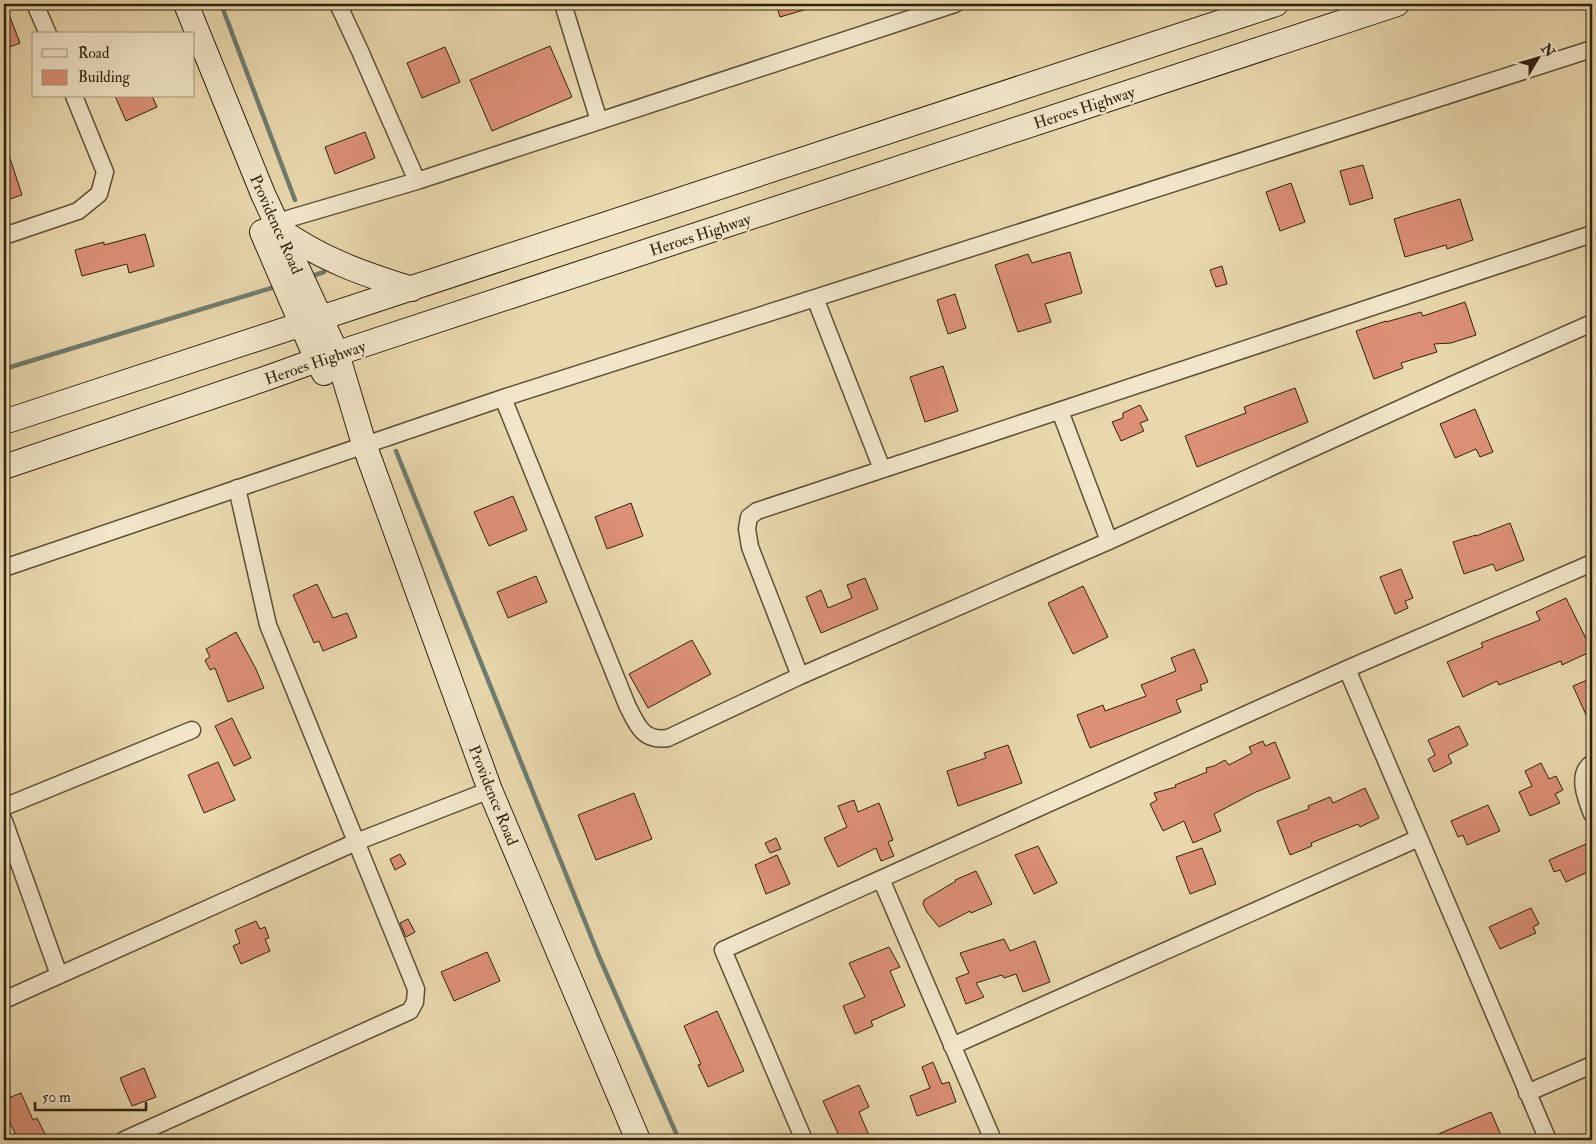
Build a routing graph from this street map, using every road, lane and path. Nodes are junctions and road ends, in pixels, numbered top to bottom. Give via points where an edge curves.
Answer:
1 (35, 4) edge
2 (171, 4) edge
3 (186, 4) edge
4 (338, 4) edge
5 (563, 4) edge
6 (955, 4) edge
7 (1276, 4) edge
8 (1397, 4) edge
9 (924, 9) edge
10 (47, 32) edge
11 (182, 32) edge
12 (1592, 49) edge
13 (195, 63) edge
14 (75, 98) edge
15 (599, 121) junction
16 (417, 181) junction
17 (271, 226) junction
18 (1592, 234) edge
19 (4, 236) edge
20 (412, 289) junction
21 (815, 298) junction
22 (1592, 323) edge
23 (302, 325) junction
24 (327, 357) junction
25 (503, 398) junction
26 (1060, 411) junction
27 (4, 422) edge
28 (364, 444) junction
29 (4, 467) edge
30 (882, 470) junction
31 (237, 488) junction
32 (1109, 541) junction
33 (1592, 563) edge
34 (4, 568) edge
35 (1347, 669) junction
36 (800, 676) junction
37 (192, 730) dead end
38 (1592, 763) edge
39 (490, 790) junction
40 (4, 807) edge
41 (1592, 814) edge
42 (4, 821) edge
43 (1418, 838) junction
44 (356, 842) junction
45 (881, 879) junction
46 (59, 975) junction
47 (4, 1000) edge
48 (952, 1046) junction
49 (1592, 1065) edge
50 (1527, 1093) junction
51 (124, 1140) edge
52 (638, 1140) edge
53 (804, 1140) edge
54 (993, 1140) edge
55 (1548, 1140) edge

1 - 10 street
2 - 11 main road
3 - 17 main road, Providence Road
4 - 16 street
5 - 15 street
6 - 9 street
7 - 20 main road
8 - 24 main road, Heroes Highway
9 - 15 street
12 - 21 street
13 - 17 main road, Providence Road
14 - 19 street via 105,172 100,194 78,211
15 - 16 street
16 - 17 street
17 - 20 main road via 329,260
17 - 23 main road, Providence Road
18 - 26 street
20 - 23 main road
21 - 25 street
21 - 30 street
22 - 32 street
23 - 24 main road, Providence Road
23 - 27 main road
24 - 28 main road, Providence Road
24 - 29 main road, Heroes Highway
25 - 28 street
25 - 36 street via 627,706 640,730 659,740 668,738
26 - 30 street
26 - 32 street
28 - 31 street
28 - 39 main road, Providence Road
30 - 36 street via 757,511 749,517 750,547
31 - 34 street
31 - 44 street via 268,625
32 - 36 street
33 - 35 street
35 - 43 street
35 - 45 street
37 - 40 street
38 - 41 street via 1583,774 1586,799
39 - 44 street
39 - 52 main road, Providence Road
42 - 46 street
43 - 48 street
43 - 50 street
44 - 46 street
44 - 51 street via 416,989 410,1011
45 - 48 street
45 - 53 street via 723,950
46 - 47 street
48 - 54 street
49 - 50 street
50 - 55 street

